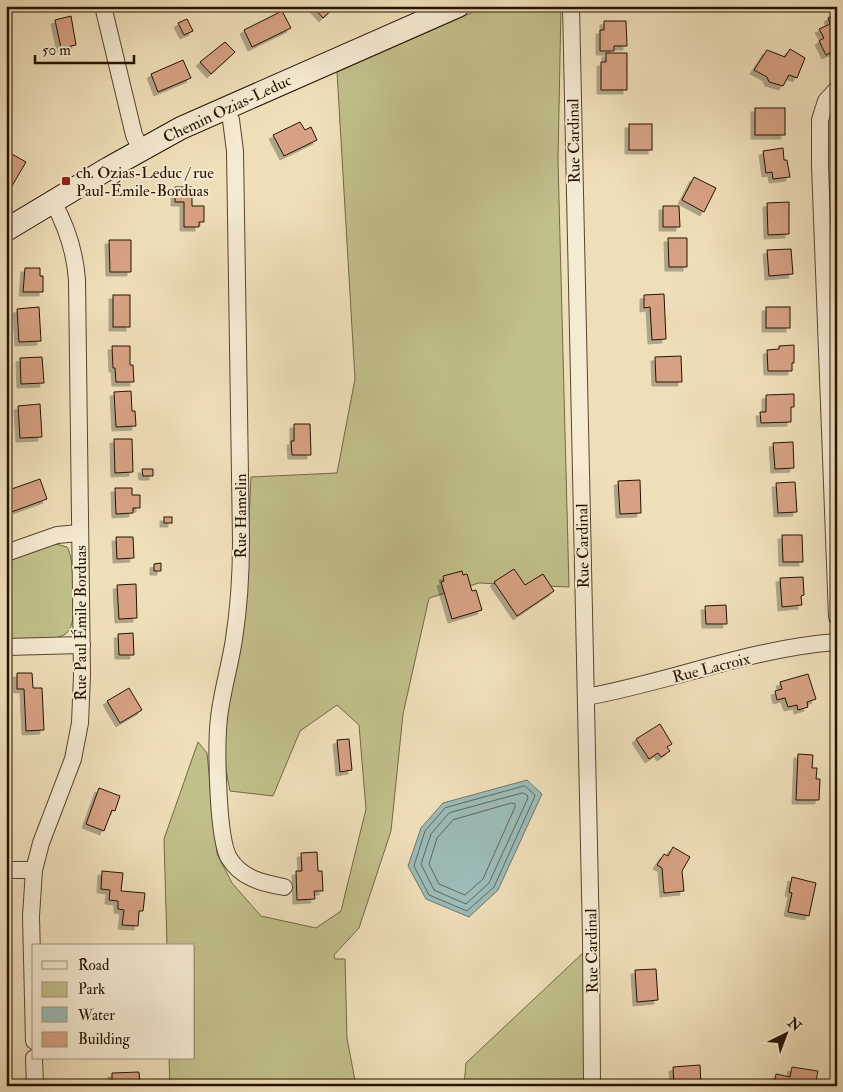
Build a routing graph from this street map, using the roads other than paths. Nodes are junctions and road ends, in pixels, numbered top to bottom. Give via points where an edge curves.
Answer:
1 (103, 6) edge
2 (458, 6) edge
3 (571, 6) edge
4 (837, 90) edge
5 (225, 108) junction
6 (141, 150) junction
7 (53, 202) junction
8 (6, 230) edge
9 (830, 283) edge
10 (834, 466) edge
11 (79, 533) junction
12 (6, 552) edge
13 (837, 617) edge
14 (837, 642) edge
15 (82, 645) junction
16 (6, 647) edge
17 (586, 697) junction
18 (6, 870) edge
19 (34, 870) junction
20 (284, 887) dead end
21 (32, 958) edge
22 (34, 1060) edge
23 (35, 1086) edge
24 (592, 1086) edge

1 - 6 street via 134,135
2 - 5 street, Chemin Ozias-Leduc
3 - 17 street, Rue Cardinal
4 - 9 street via 826,101 820,120 820,165
5 - 6 street, Chemin Ozias-Leduc
5 - 20 street, Rue Hamelin via 232,126 235,151 241,541 234,640 219,720 220,816 228,856 236,867 261,883
6 - 7 street, Chemin Ozias-Leduc
7 - 8 street, Chemin Ozias-Leduc
7 - 11 street, Rue Paul Émile Borduas via 75,258
9 - 10 street
10 - 13 street
11 - 12 street via 57,535
11 - 15 street, Rue Paul Émile Borduas
14 - 17 street, Rue Lacroix via 758,654
15 - 16 street
15 - 19 street, Rue Paul Émile Borduas via 76,747
17 - 24 street, Rue Cardinal
18 - 19 street
19 - 21 street, Rue Paul Émile Borduas
22 - 23 street

